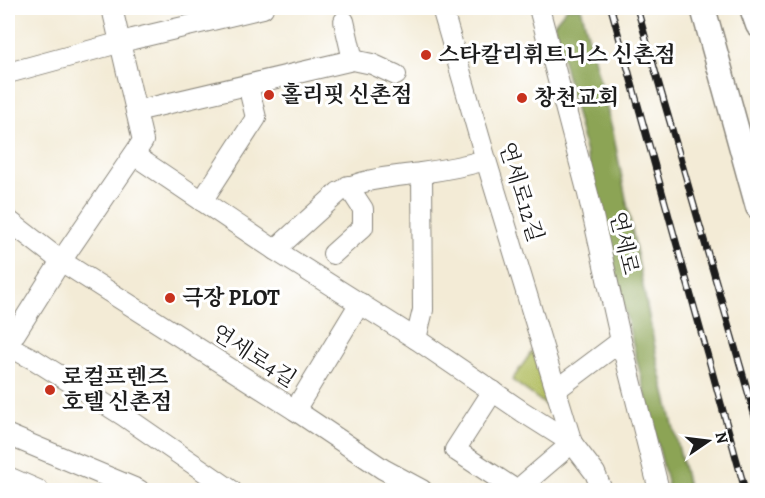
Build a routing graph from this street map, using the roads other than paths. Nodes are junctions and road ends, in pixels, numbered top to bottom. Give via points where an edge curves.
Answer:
1 (112, 8) edge
2 (263, 8) edge
3 (442, 8) edge
4 (539, 8) edge
5 (703, 8) edge
6 (752, 8) edge
7 (344, 21) dead end
8 (758, 25) edge
9 (121, 42) junction
10 (353, 60) junction
11 (8, 73) edge
12 (396, 75) dead end
13 (248, 86) junction
14 (136, 111) junction
15 (134, 154) junction
16 (486, 160) junction
17 (422, 173) junction
18 (348, 186) junction
19 (202, 201) junction
20 (758, 207) edge
21 (8, 219) edge
22 (275, 250) junction
23 (333, 254) dead end
24 (61, 261) junction
25 (360, 303) junction
26 (416, 339) junction
27 (621, 340) junction
28 (10, 345) edge
29 (557, 389) junction
30 (493, 391) junction
31 (295, 410) junction
32 (8, 435) edge
33 (572, 443) junction
34 (8, 477) edge
35 (38, 490) edge
36 (139, 490) edge
37 (231, 490) edge
38 (422, 490) edge
39 (516, 490) edge
40 (602, 490) edge
41 (659, 490) edge

1 - 9 street
2 - 9 street
3 - 16 street, 연세로12길
4 - 27 street, 연세로
5 - 20 main road
6 - 8 main road
7 - 10 street
9 - 11 street
9 - 14 street
10 - 12 street
10 - 13 street
13 - 14 street
13 - 19 street via 256,118
14 - 15 street via 142,141
15 - 19 street
15 - 24 street
16 - 17 street
16 - 29 street, 연세로12길
17 - 18 street
17 - 26 street via 423,310
18 - 22 street
18 - 23 street via 363,209 363,227
19 - 22 street
21 - 24 street, 연세로4길
22 - 25 street
24 - 28 street
24 - 31 street, 연세로4길
25 - 26 street
25 - 31 street
26 - 30 street
27 - 29 street
27 - 41 street, 연세로
28 - 37 street via 124,416
29 - 33 street, 연세로12길
30 - 33 street
30 - 39 street via 455,450
31 - 38 street, 연세로4길 via 383,469
32 - 36 street
33 - 39 street
33 - 40 street via 595,473
34 - 35 street

